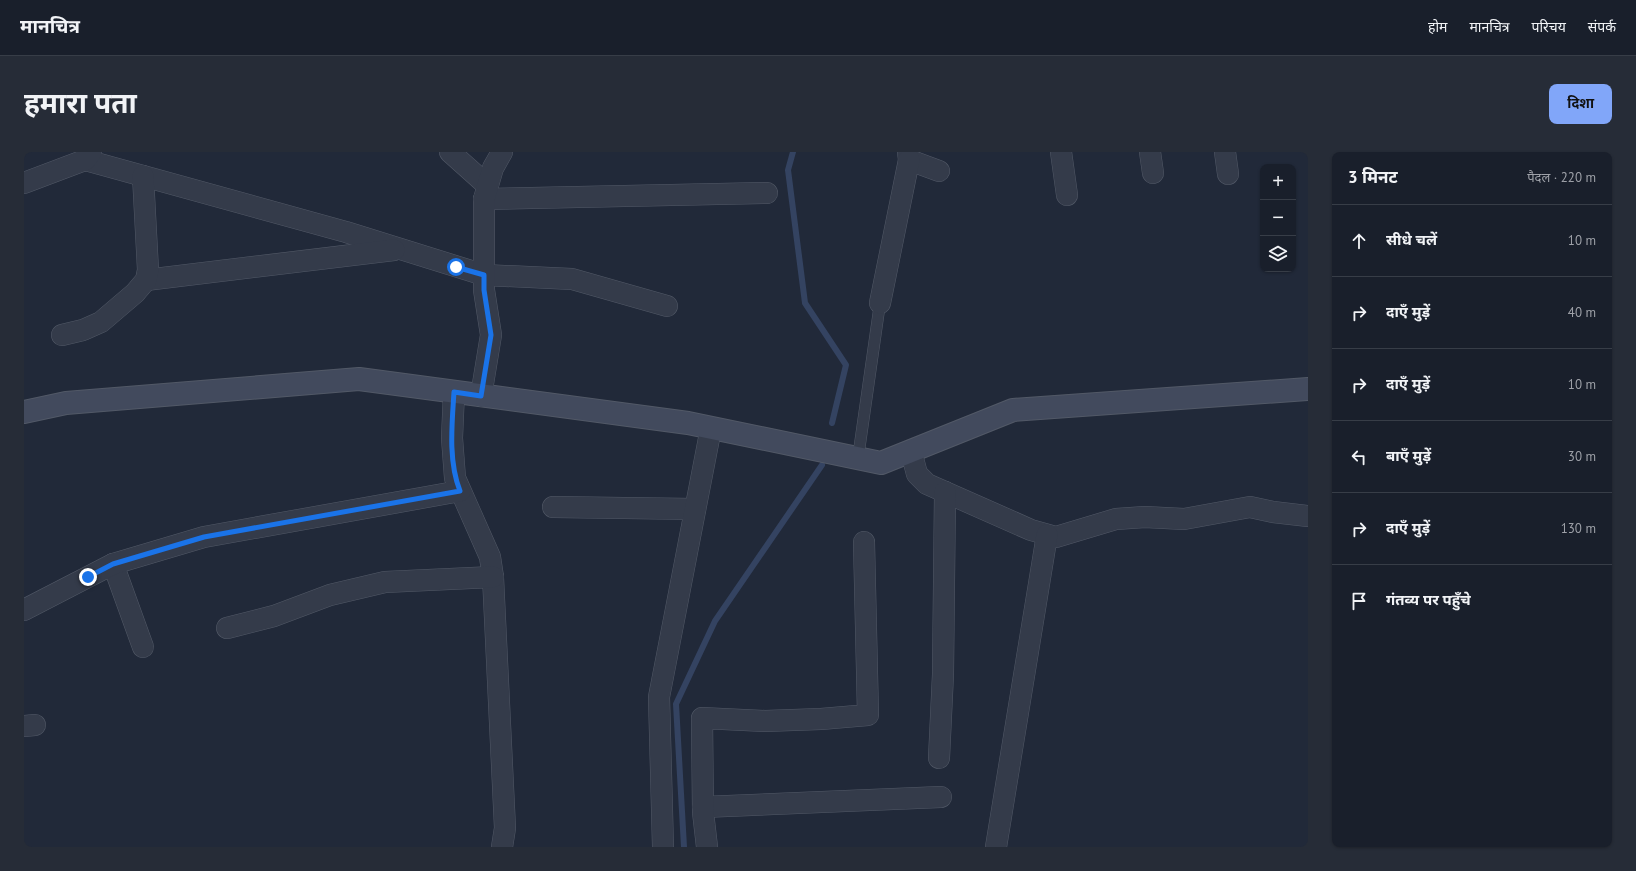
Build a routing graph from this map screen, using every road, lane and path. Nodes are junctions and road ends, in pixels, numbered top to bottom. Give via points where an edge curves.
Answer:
1 (450, 152) edge
2 (502, 152) edge
3 (1061, 152) edge
4 (1150, 152) edge
5 (1225, 152) edge
6 (88, 156) edge
7 (909, 156) edge
8 (939, 171) dead end
9 (1153, 173) dead end
10 (1228, 174) dead end
11 (143, 176) junction
12 (24, 183) edge
13 (767, 192) dead end
14 (486, 193) junction
15 (1067, 195) dead end
16 (400, 249) junction
17 (484, 275) junction
18 (146, 280) junction
19 (880, 303) joint
20 (667, 306) dead end
21 (62, 335) dead end
22 (1308, 389) edge
23 (454, 392) junction
24 (481, 396) junction
25 (24, 412) edge
26 (711, 428) junction
27 (911, 451) junction
28 (858, 458) junction
29 (460, 491) junction
30 (945, 492) junction
31 (553, 507) dead end
32 (695, 509) junction
33 (1308, 516) edge
34 (1047, 535) junction
35 (864, 542) dead end
36 (113, 564) junction
37 (493, 577) junction
38 (24, 610) edge
39 (227, 628) dead end
40 (143, 647) dead end
41 (939, 758) dead end
42 (941, 797) dead end
43 (703, 807) junction
44 (502, 847) edge
45 (663, 847) edge
46 (707, 847) edge
47 (996, 847) edge

1 - 14 street
2 - 14 street via 493,168
3 - 15 street
4 - 9 street
5 - 10 street
6 - 11 street
6 - 12 street
7 - 8 street
7 - 19 street
11 - 16 street
11 - 18 street via 148,270
13 - 14 street
14 - 17 street
16 - 17 street
16 - 18 street
17 - 20 street via 572,279
17 - 24 street via 491,335
18 - 21 street via 101,322
19 - 28 lane
22 - 27 street via 1014,410
23 - 24 street
23 - 25 street via 359,379 66,403
23 - 29 street via 452,438 455,478
24 - 26 street
26 - 28 street
26 - 32 street
27 - 28 street via 881,463
27 - 30 street via 917,474 927,484
29 - 36 street via 204,537
29 - 37 street via 490,557
30 - 34 street
30 - 41 street via 943,674
31 - 32 street
32 - 45 street via 659,697
33 - 34 street via 1250,507 1184,518 1116,519 1056,537
34 - 47 street
35 - 43 street via 868,715 765,721 702,718
36 - 38 street
36 - 40 street
37 - 39 street via 385,582 330,595 274,616
37 - 44 street via 505,828
42 - 43 street
43 - 46 street

